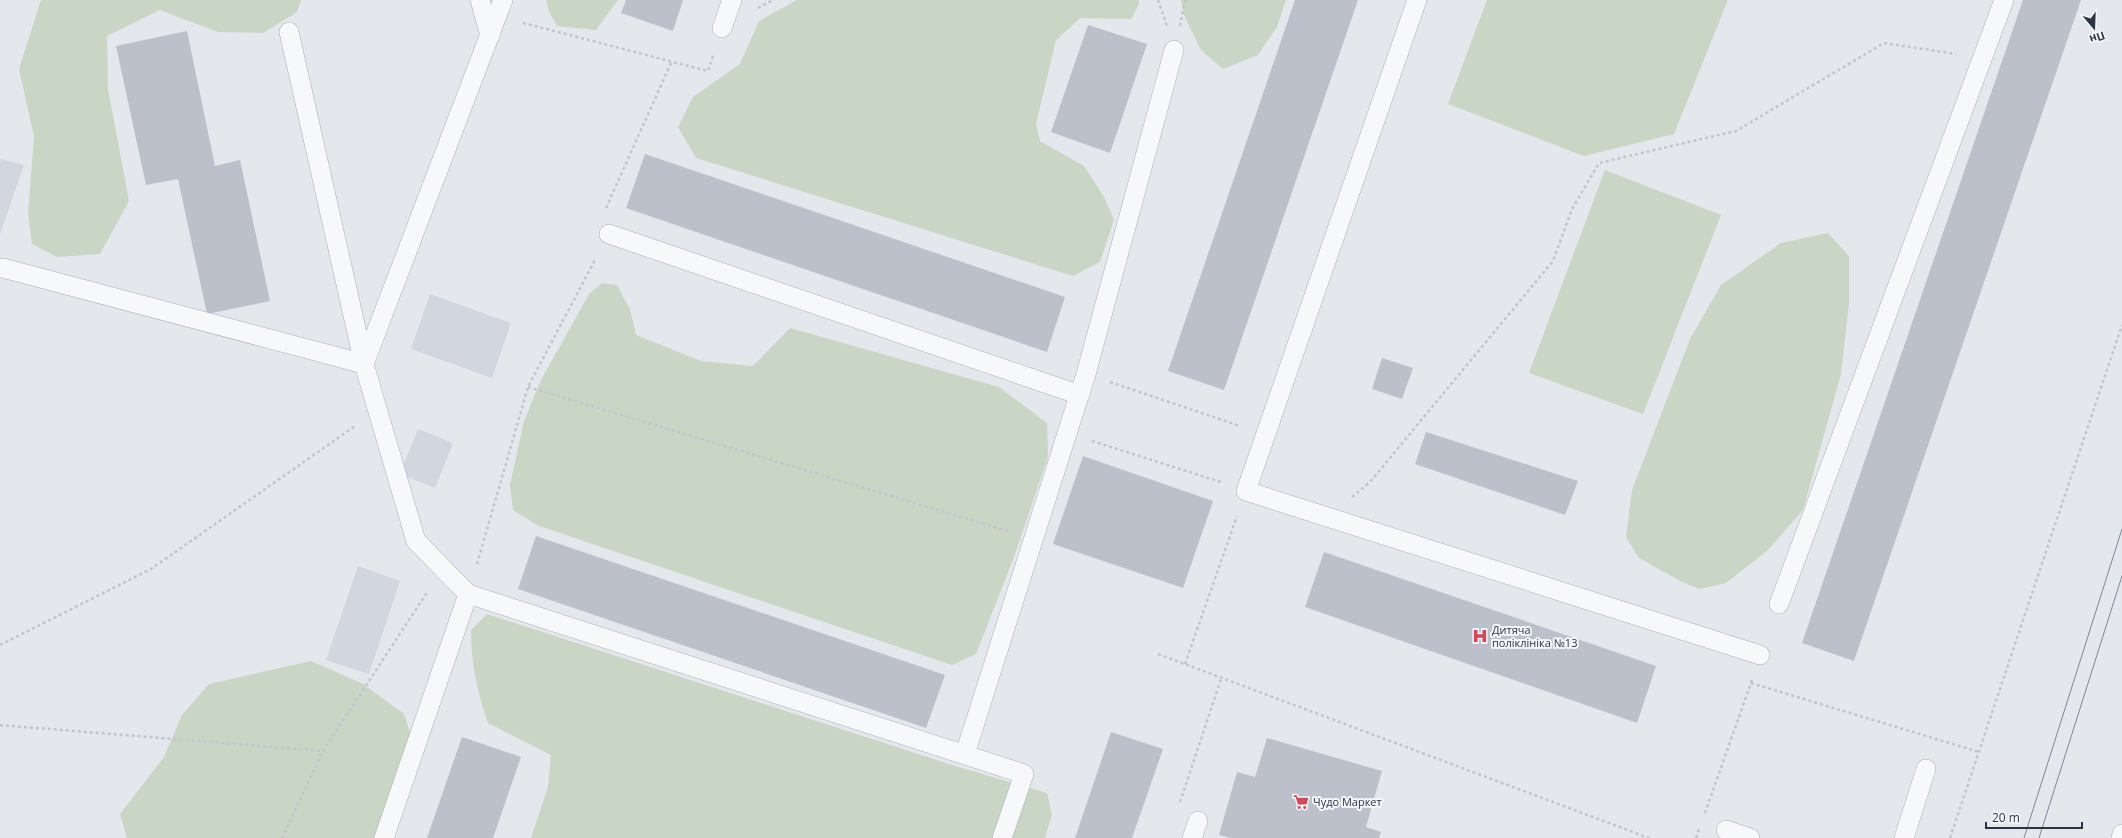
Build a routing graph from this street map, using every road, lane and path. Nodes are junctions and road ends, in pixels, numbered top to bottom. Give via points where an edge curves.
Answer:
1 (480, 0) edge
2 (732, 0) edge
3 (1417, 0) edge
4 (2004, 0) edge
5 (500, 8) edge
6 (722, 28) joint
7 (289, 32) dead end
8 (490, 36) junction
9 (1174, 50) dead end
10 (1982, 58) junction
11 (671, 62) junction
12 (609, 234) junction
13 (3, 268) dead end
14 (2122, 325) edge
15 (364, 364) junction
16 (1086, 374) junction
17 (528, 387) junction
18 (1080, 396) junction
19 (378, 410) junction
20 (1068, 433) junction
21 (1265, 434) junction
22 (1246, 491) junction
23 (1329, 517) junction
24 (1034, 538) junction
25 (443, 568) junction
26 (468, 594) junction
27 (1779, 604) dead end
28 (0, 644) edge
29 (1158, 654) dead end
30 (1760, 655) joint
31 (1185, 664) junction
32 (1222, 679) junction
33 (1751, 683) junction
34 (0, 725) edge
35 (322, 752) junction
36 (1979, 752) junction
37 (965, 754) junction
38 (1926, 769) dead end
39 (1178, 808) dead end
40 (1704, 816) dead end
41 (1701, 823) dead end
42 (1726, 830) dead end
43 (2122, 834) edge
44 (282, 838) edge
45 (384, 838) edge
46 (1002, 838) edge
47 (1649, 838) edge
48 (1696, 838) edge
49 (1750, 838) edge
50 (1904, 838) edge
51 (1950, 838) edge
52 (2121, 838) edge

1 - 8 lane
2 - 6 lane
3 - 21 lane
4 - 10 lane
5 - 8 lane
5 - 11 path
6 - 11 path via 708,71
7 - 15 lane
8 - 15 lane
9 - 16 lane
10 - 23 path via 1884,43 1736,131 1599,163 1572,209 1553,261 1370,482
10 - 27 lane
11 - 12 path via 606,208
12 - 17 path
12 - 18 lane
13 - 15 lane
14 - 36 path
15 - 19 lane
16 - 18 lane
16 - 21 path
17 - 24 path
17 - 26 path
18 - 20 lane
19 - 25 lane via 416,541
19 - 28 path via 152,569
20 - 22 path
20 - 24 lane
21 - 22 lane
22 - 23 lane
22 - 31 path
23 - 30 lane
24 - 37 lane
25 - 26 lane
25 - 35 path
26 - 37 lane
26 - 45 lane
29 - 31 path
30 - 33 path
31 - 32 path
32 - 39 path
32 - 47 path
33 - 36 path
33 - 40 path
34 - 35 path
35 - 44 path
36 - 51 path
37 - 46 lane via 1024,774
38 - 50 lane
41 - 48 path
42 - 49 lane
43 - 52 lane

